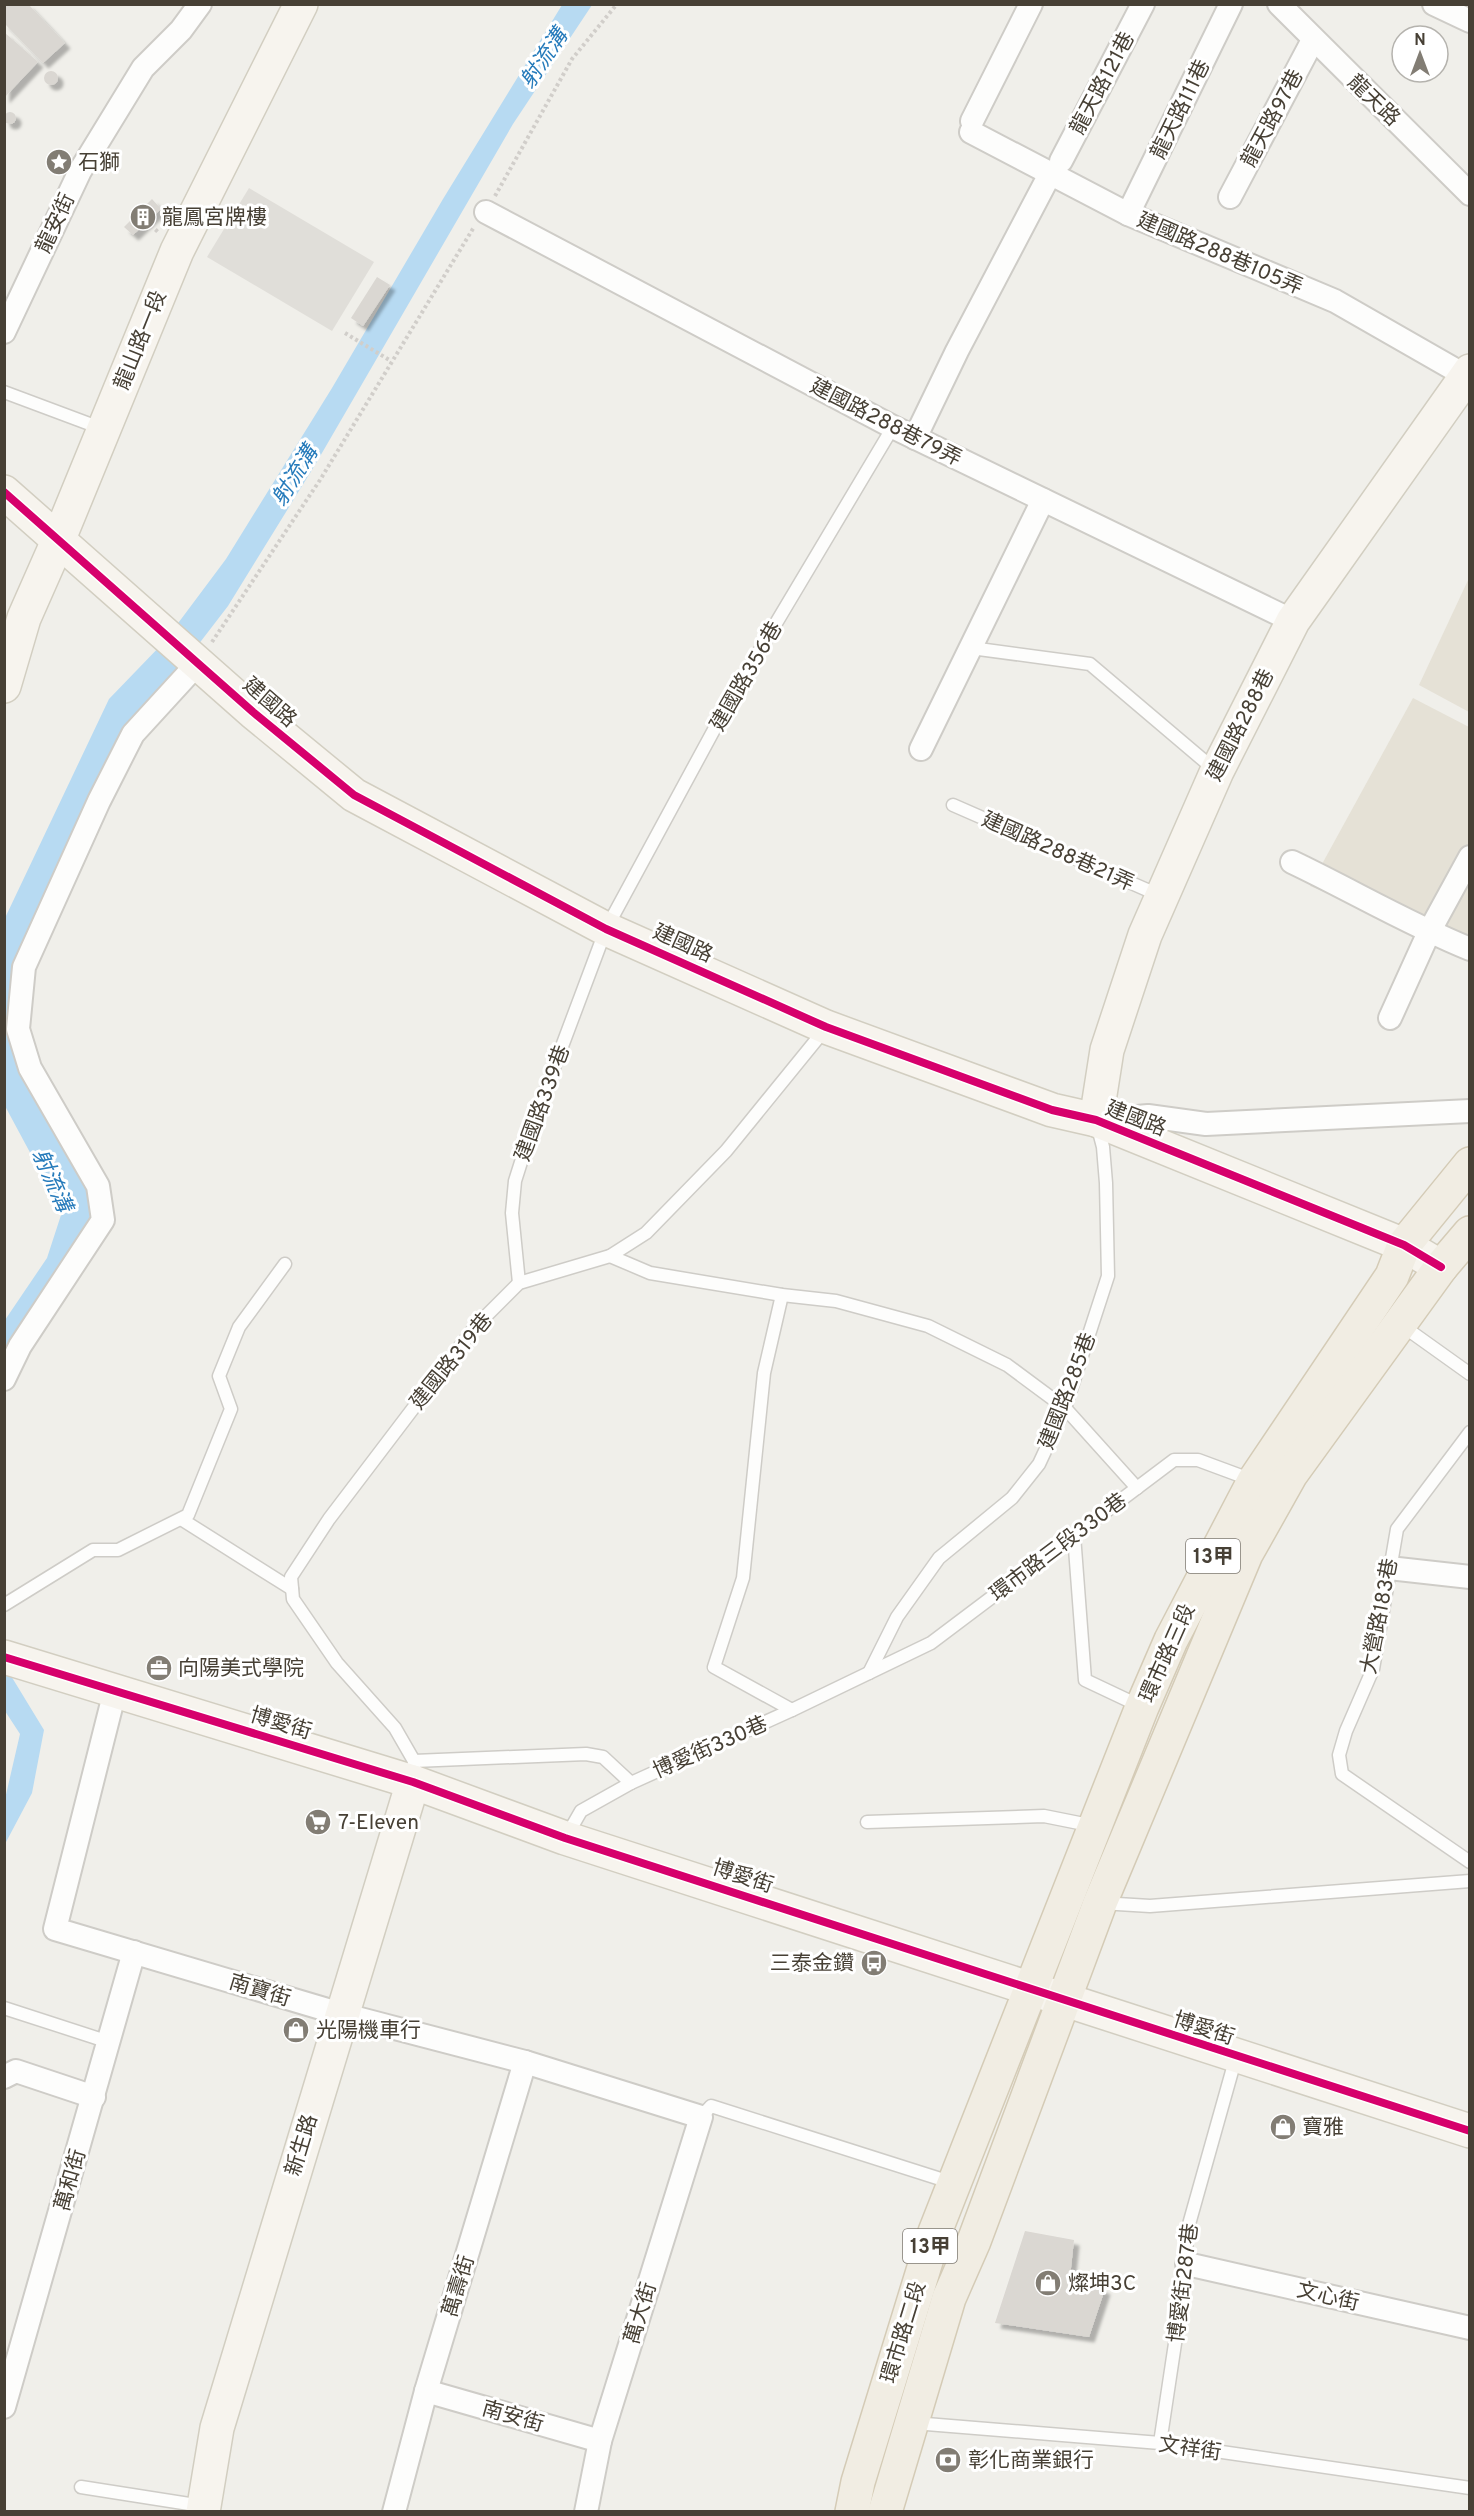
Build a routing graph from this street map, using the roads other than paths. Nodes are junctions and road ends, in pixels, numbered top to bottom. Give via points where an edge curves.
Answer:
1 (200, 4) edge
2 (301, 4) edge
3 (1031, 4) edge
4 (1143, 4) edge
5 (1231, 4) edge
6 (1279, 4) edge
7 (1434, 4) edge
8 (1470, 21) edge
9 (1313, 40) junction
10 (1056, 168) junction
11 (1470, 194) edge
12 (1230, 197) dead end
13 (486, 212) road end
14 (1128, 214) junction
15 (4, 332) edge
16 (1468, 374) edge
17 (4, 392) edge
18 (893, 427) junction
19 (104, 429) junction
20 (915, 438) junction
21 (4, 492) edge
22 (1042, 500) junction
23 (58, 541) junction
24 (14, 616) edge
25 (1293, 621) junction
26 (971, 648) junction
27 (196, 661) junction
28 (4, 686) edge
29 (921, 749) dead end
30 (1217, 771) junction
31 (953, 805) dead end
32 (1470, 857) edge
33 (1292, 862) dead end
34 (1163, 897) junction
35 (606, 929) junction
36 (1430, 932) junction
37 (1470, 949) edge
38 (1390, 1018) dead end
39 (826, 1027) junction
40 (1470, 1111) edge
41 (1096, 1120) junction
42 (1470, 1164) edge
43 (1470, 1233) edge
44 (1404, 1245) junction
45 (610, 1256) junction
46 (285, 1264) dead end
47 (1441, 1267) junction
48 (519, 1283) junction
49 (782, 1295) junction
50 (1399, 1323) junction
51 (1470, 1374) edge
52 (4, 1379) edge
53 (1065, 1408) junction
54 (1470, 1431) edge
55 (1254, 1481) junction
56 (1137, 1488) junction
57 (181, 1519) junction
58 (1074, 1535) junction
59 (1389, 1568) junction
60 (1470, 1577) edge
61 (292, 1589) junction
62 (4, 1605) edge
63 (6, 1655) edge
64 (869, 1672) junction
65 (115, 1691) junction
66 (1142, 1707) junction
67 (792, 1710) junction
68 (413, 1772) junction
69 (632, 1783) junction
70 (867, 1822) dead end
71 (1095, 1826) junction
72 (565, 1838) junction
73 (1470, 1862) edge
74 (1470, 1881) edge
75 (1100, 1903) junction
76 (134, 1952) junction
77 (1030, 1988) junction
78 (1063, 2000) junction
79 (4, 2008) edge
80 (341, 2014) junction
81 (109, 2042) junction
82 (1236, 2057) junction
83 (525, 2062) junction
84 (4, 2077) edge
85 (94, 2097) junction
86 (701, 2117) junction
87 (1470, 2131) edge
88 (954, 2183) junction
89 (1187, 2264) junction
90 (1470, 2328) edge
91 (426, 2391) junction
92 (4, 2407) edge
93 (910, 2423) junction
94 (600, 2441) junction
95 (1160, 2443) junction
96 (81, 2487) dead end
97 (1470, 2488) edge
98 (203, 2509) edge
99 (394, 2511) edge
100 (586, 2511) edge
101 (852, 2511) edge
102 (885, 2511) edge

1 - 15 street, 龍安街 via 181,30 143,68 80,171
2 - 19 street, 龍山路一段 via 177,251
3 - 10 street, 建國路288巷105弄 via 972,127
4 - 10 street, 龍天路121巷
5 - 14 street, 龍天路111巷
6 - 9 street, 龍天路
7 - 8 street
9 - 11 street, 龍天路
9 - 12 street, 龍天路97巷
10 - 14 street, 建國路288巷105弄
10 - 20 street, 龍天路121巷 via 957,351
13 - 18 street, 建國路288巷79弄
14 - 16 street, 建國路288巷105弄 via 1335,301
16 - 25 street, 建國路288巷
17 - 19 lane
18 - 20 street, 建國路288巷79弄
18 - 35 lane, 建國路356巷 via 729,702
19 - 23 street, 龍山路一段
20 - 22 street, 建國路288巷79弄
21 - 23 street, 建國路
22 - 25 street, 建國路288巷79弄
22 - 26 street
23 - 24 street, 龍山路一段
23 - 27 street, 建國路
24 - 28 street, 龍山路一段
25 - 30 street, 建國路288巷
26 - 29 street
26 - 30 lane via 1090,664
27 - 35 street, 建國路 via 354,795
27 - 52 street via 133,734 24,967 18,1029 30,1068 98,1186 103,1220 21,1346
30 - 34 street, 建國路288巷
31 - 34 lane, 建國路288巷21弄
32 - 36 street
33 - 36 street
34 - 41 street, 建國路288巷 via 1107,1050
35 - 39 street, 建國路
35 - 48 lane, 建國路339巷 via 515,1181 512,1213
36 - 37 street
36 - 38 street
39 - 41 street, 建國路 via 1052,1110
39 - 45 lane, 建國路319巷 via 726,1151 646,1233
40 - 41 street, 建國路 via 1206,1124 1148,1116
41 - 44 street, 建國路
41 - 53 lane, 建國路285巷 via 1106,1183 1108,1276
42 - 44 main road, 環市路三段 / 13甲
43 - 47 main road, 環市路三段 / 13甲
44 - 47 street, 建國路
44 - 55 main road, 環市路三段 / 13甲 via 1392,1276
45 - 48 lane, 建國路319巷
45 - 49 lane via 650,1273
46 - 57 lane via 239,1328 223,1366 219,1376 231,1410 188,1515
47 - 50 main road, 環市路三段 / 13甲
48 - 61 lane, 建國路319巷 via 475,1327 328,1519 291,1577
49 - 53 lane via 836,1301 928,1326 1007,1365
49 - 67 lane via 764,1373 743,1578 714,1667
50 - 51 lane
50 - 75 main road, 環市路三段 / 13甲 via 1291,1474 1246,1554
53 - 56 lane
53 - 64 lane, 建國路285巷 via 1039,1464 1012,1498 939,1558 897,1617
54 - 59 lane, 大營路183巷 via 1397,1529
55 - 56 lane, 環市路三段330巷 via 1198,1460 1174,1460
55 - 66 main road, 環市路三段 / 13甲 via 1171,1640
56 - 58 lane, 環市路三段330巷
57 - 61 lane
57 - 62 lane via 118,1550 93,1550
58 - 64 lane, 環市路三段330巷 via 931,1643
58 - 66 lane via 1085,1680
59 - 60 street
59 - 73 lane, 大營路183巷 via 1373,1669 1339,1755 1342,1774
61 - 68 lane via 293,1599 337,1663 395,1728
63 - 65 street, 博愛街
64 - 67 lane, 博愛街330巷
65 - 68 street, 博愛街
65 - 76 street, 南寶街 via 55,1929
66 - 71 main road, 環市路三段 / 13甲
67 - 69 lane, 博愛街330巷
68 - 69 lane via 586,1754 603,1757
68 - 72 street, 博愛街
68 - 80 street, 新生路
69 - 72 lane, 博愛街330巷 via 581,1811
70 - 71 lane via 1044,1816
71 - 77 main road, 環市路三段 / 13甲
72 - 77 street, 博愛街
74 - 75 lane via 1150,1906
75 - 78 main road, 環市路三段 / 13甲
76 - 80 street, 南寶街
76 - 81 street, 萬和街
77 - 78 street, 博愛街
77 - 88 main road, 環市路二段 / 13甲
78 - 82 street, 博愛街
78 - 93 main road, 環市路二段 / 13甲 via 949,2298
79 - 81 lane
80 - 83 street, 南寶街
80 - 98 street, 新生路 via 216,2428
81 - 85 street, 萬和街
82 - 87 street, 博愛街
82 - 89 lane, 博愛街287巷 via 1186,2235
83 - 86 street, 南寶街
83 - 91 street, 萬壽街
84 - 85 street via 16,2071
85 - 92 street, 萬和街
86 - 88 lane via 711,2106
86 - 94 street, 萬大街
88 - 101 main road, 環市路二段 / 13甲 via 913,2299
89 - 90 street, 文心街
89 - 95 lane, 博愛街287巷
91 - 94 street, 南安街
91 - 99 street, 萬壽街
93 - 95 lane, 文祥街
93 - 102 main road, 環市路二段 / 13甲
94 - 100 street, 萬大街
95 - 97 lane, 文祥街
96 - 98 lane

